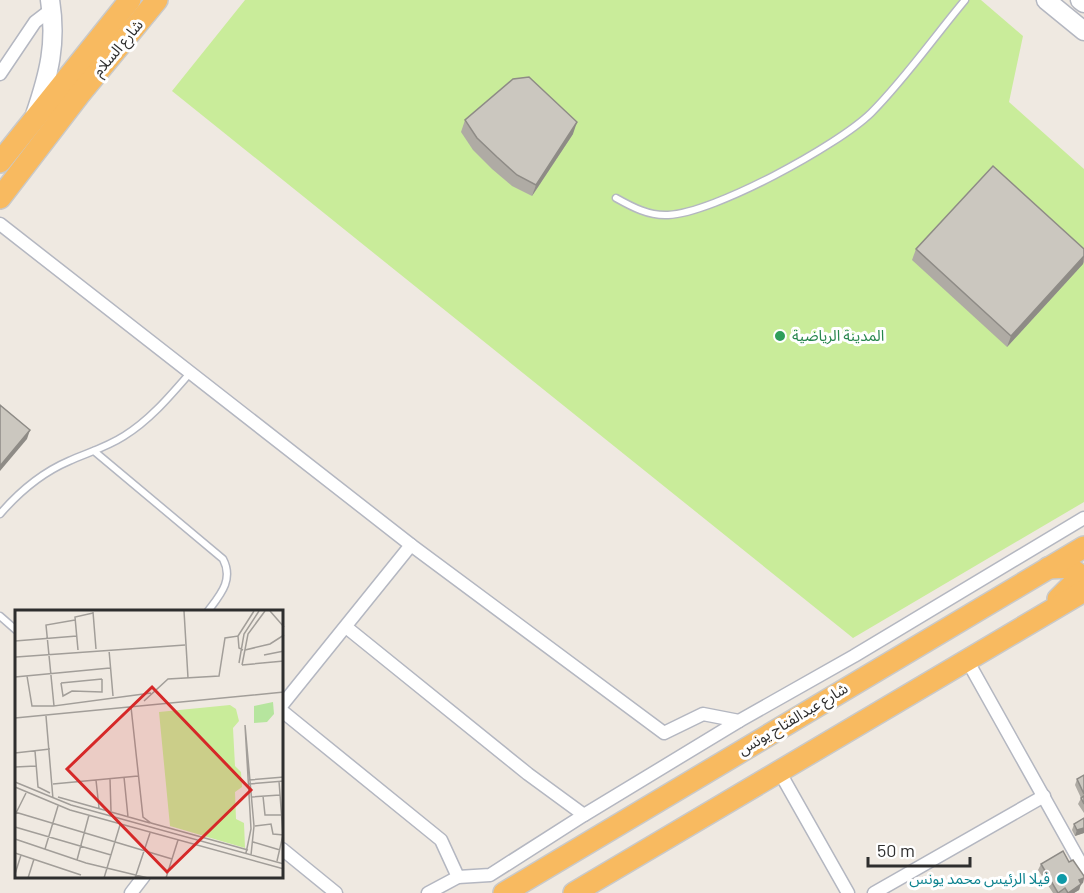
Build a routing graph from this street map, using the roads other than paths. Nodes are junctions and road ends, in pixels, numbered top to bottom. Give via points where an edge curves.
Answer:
1 (130, 0) edge
2 (157, 0) edge
3 (965, 0) edge
4 (1046, 0) edge
5 (1080, 0) edge
6 (1084, 3) edge
7 (51, 4) edge
8 (1084, 31) edge
9 (0, 74) edge
10 (70, 90) junction
11 (33, 120) junction
12 (0, 162) edge
13 (0, 198) edge
14 (616, 198) dead end
15 (0, 224) edge
16 (191, 373) junction
17 (93, 451) junction
18 (0, 514) edge
19 (1084, 518) edge
20 (411, 545) junction
21 (1084, 547) edge
22 (1046, 568) junction
23 (1084, 591) edge
24 (209, 610) edge
25 (1049, 611) junction
26 (0, 616) edge
27 (346, 627) junction
28 (15, 629) edge
29 (967, 660) junction
30 (284, 703) edge
31 (284, 713) edge
32 (739, 721) junction
33 (779, 771) junction
34 (1044, 796) junction
35 (584, 814) junction
36 (284, 851) edge
37 (1084, 869) edge
38 (458, 877) junction
39 (142, 878) edge
40 (579, 892) edge
41 (131, 893) edge
42 (336, 893) edge
43 (428, 893) edge
44 (504, 893) edge
45 (849, 893) edge
46 (874, 893) edge

1 - 10 highway, شارع السلام
2 - 10 highway, شارع السلام
3 - 14 lane via 881,102 829,144 774,175 683,213 651,214
4 - 8 main road
5 - 6 main road
7 - 9 street
7 - 11 main road via 51,60
10 - 11 highway
10 - 13 highway
11 - 12 highway
15 - 16 street
16 - 17 lane via 137,427
16 - 20 street
17 - 18 lane via 38,478
17 - 24 lane via 224,559 227,581
19 - 32 street
20 - 27 street
20 - 32 street via 664,733 704,714
21 - 22 highway, شارع عبدالفتاح يونس
22 - 25 highway via 1069,567 1077,573 1073,584
22 - 44 highway, شارع عبدالفتاح يونس
23 - 25 highway
25 - 29 highway
26 - 28 lane
27 - 30 street
27 - 35 street via 528,774
29 - 33 highway
29 - 34 street
31 - 38 street via 441,840
32 - 35 street
33 - 40 highway
33 - 45 street
34 - 37 street
34 - 46 street
35 - 38 street via 490,874
36 - 42 street
38 - 43 street
39 - 41 street

